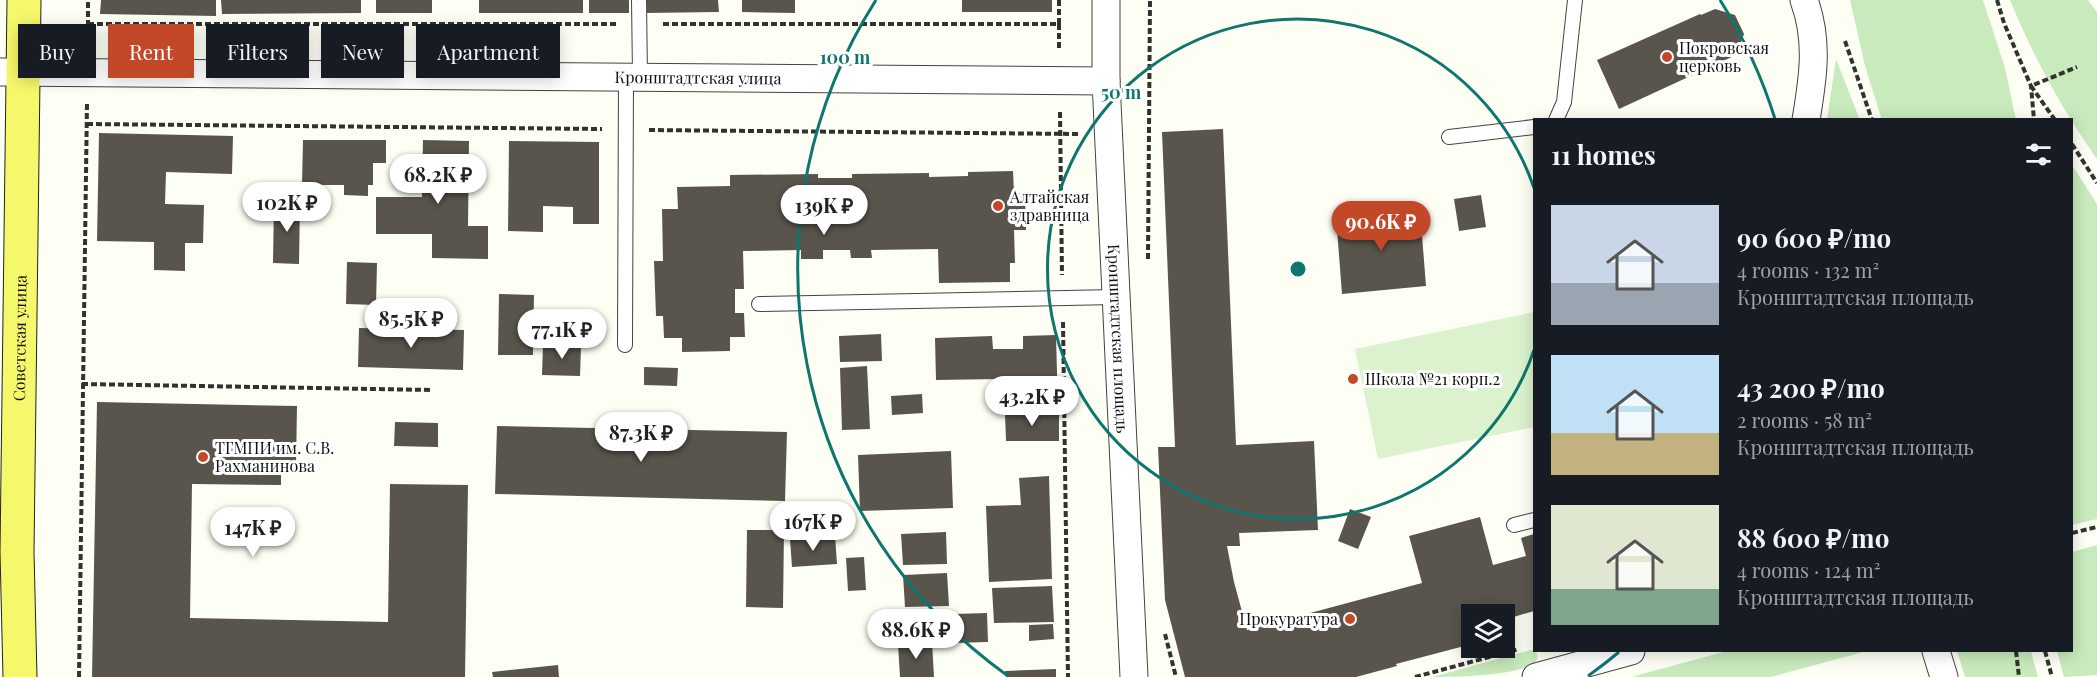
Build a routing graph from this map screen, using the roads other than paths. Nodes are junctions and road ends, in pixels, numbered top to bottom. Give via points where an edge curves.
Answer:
1 (24, 0) edge
2 (639, 0) edge
3 (1106, 0) edge
4 (1575, 0) edge
5 (1804, 0) edge
6 (12, 72) edge
7 (633, 76) junction
8 (1106, 81) junction
9 (1557, 118) edge
10 (1806, 118) edge
11 (1533, 127) edge
12 (1449, 137) dead end
13 (1116, 297) junction
14 (759, 304) dead end
15 (625, 345) dead end
16 (1533, 520) edge
17 (1514, 525) dead end
18 (1627, 652) edge
19 (1936, 652) edge
20 (20, 677) edge
21 (1134, 677) edge
22 (1536, 677) edge
23 (1944, 677) edge

1 - 6 main road, Советская улица
2 - 7 lane
3 - 8 street, Кронштадтская площадь
4 - 9 lane via 1564,102
5 - 10 street via 1814,49
6 - 7 street, Кронштадтская улица
6 - 20 main road, Советская улица
7 - 8 street, Кронштадтская улица
7 - 15 lane via 626,129
8 - 13 street, Кронштадтская площадь
11 - 12 lane
13 - 14 lane
13 - 21 street, Кронштадтская площадь
16 - 17 lane
18 - 22 street
19 - 23 street

